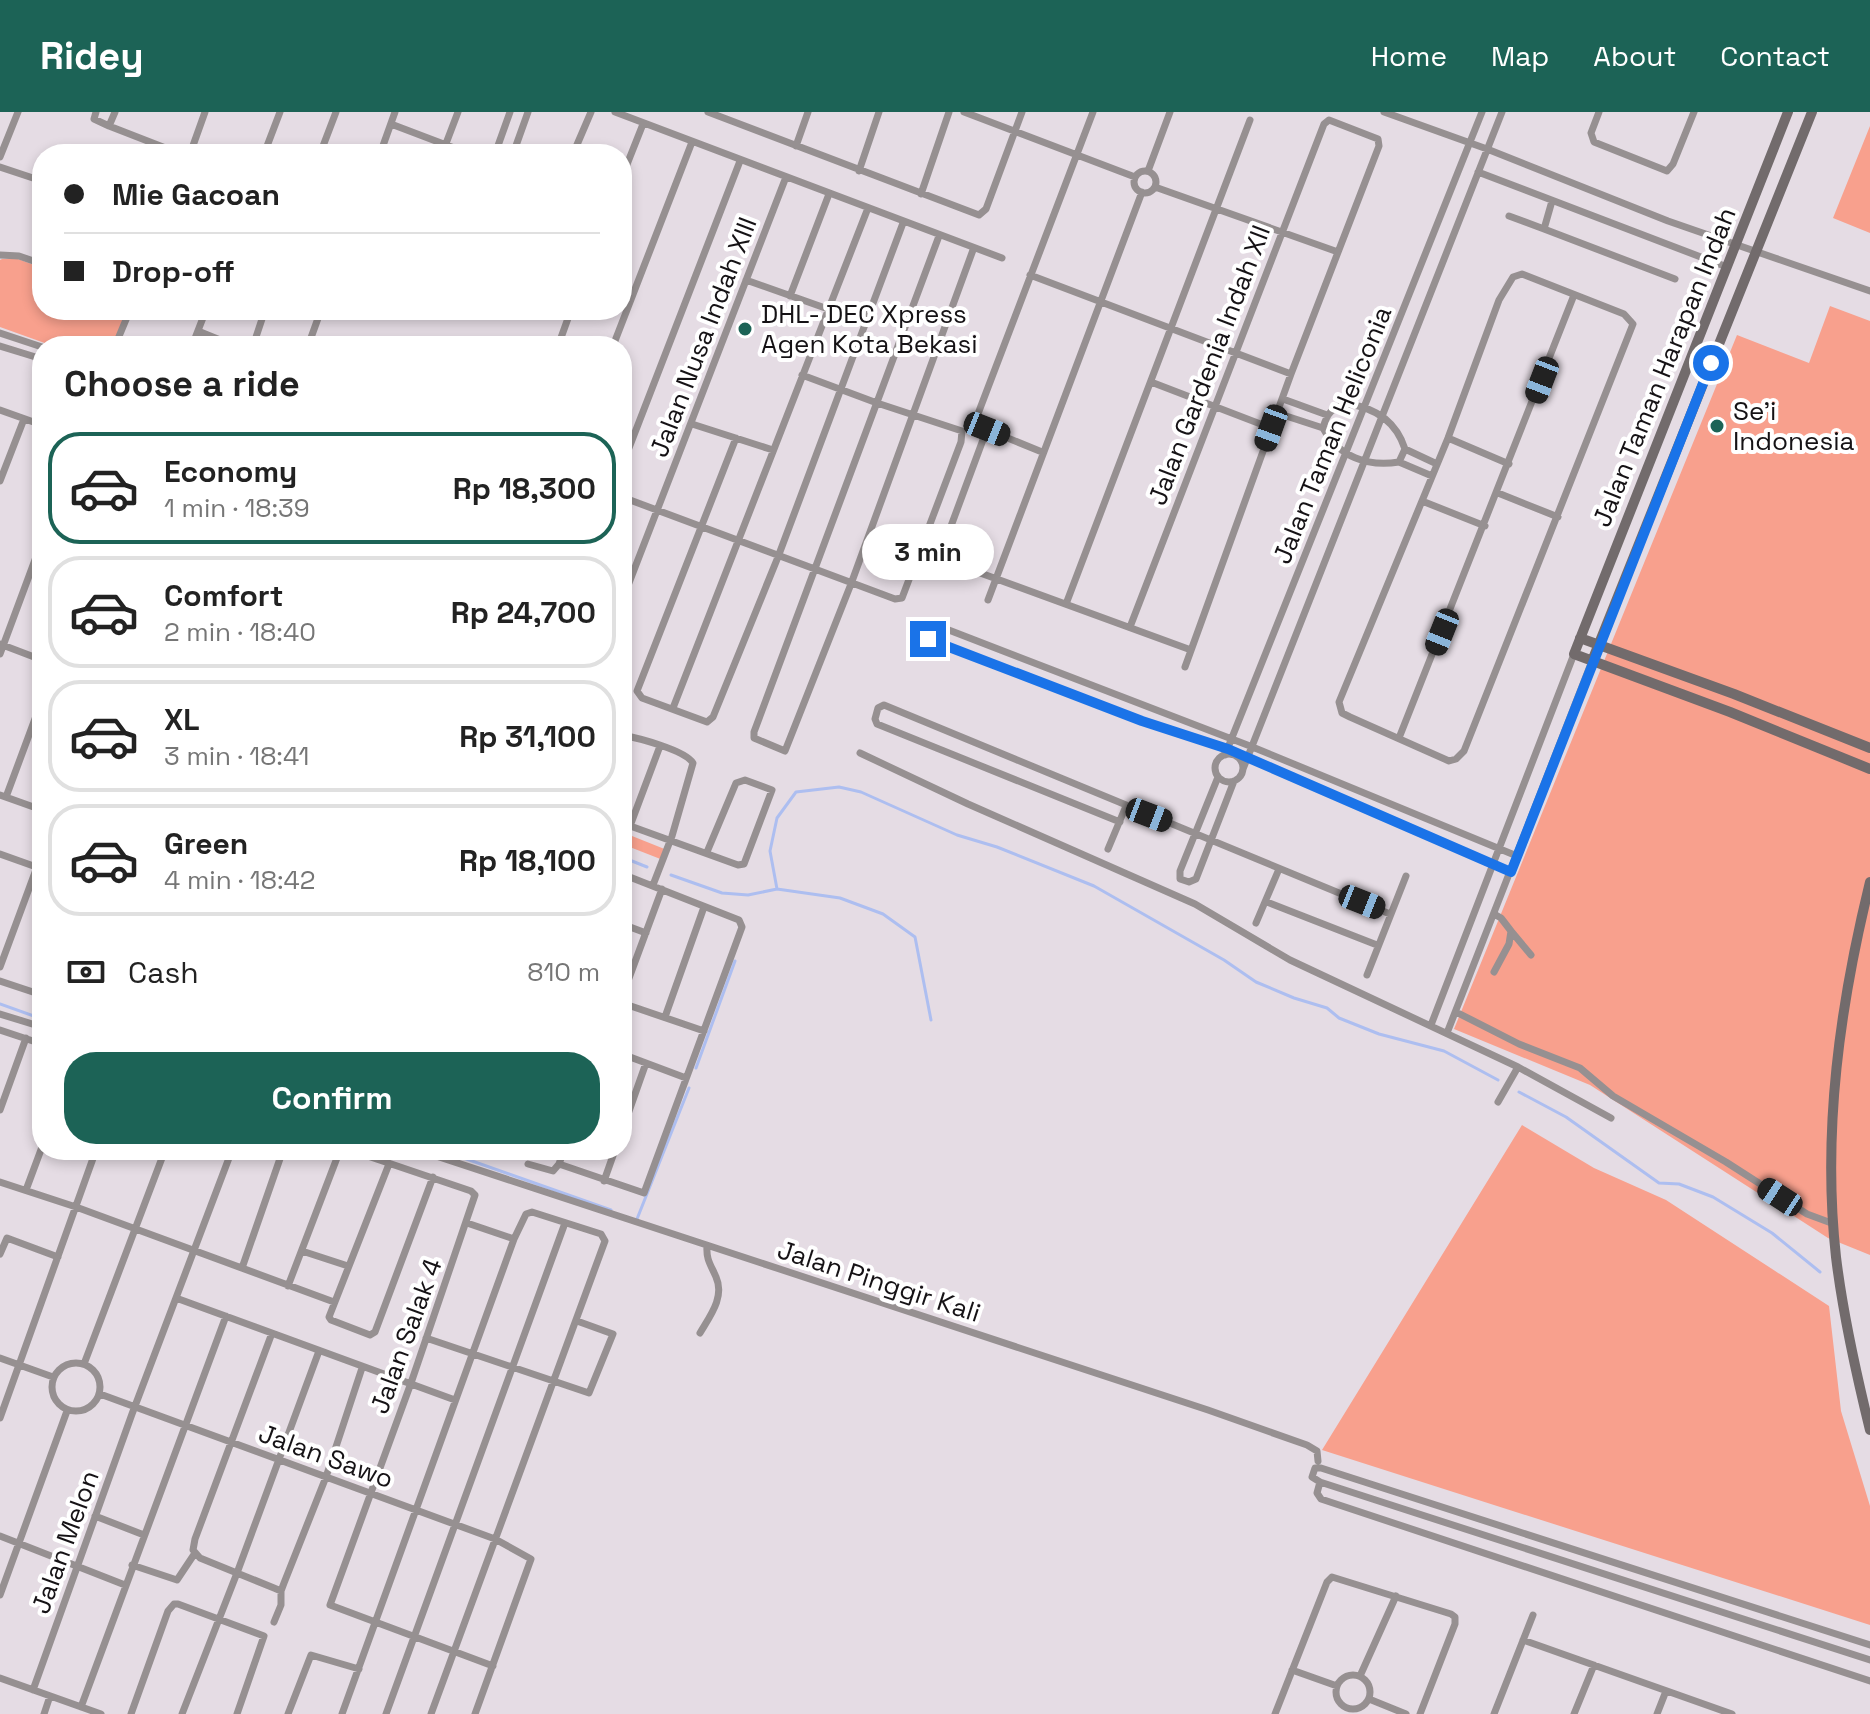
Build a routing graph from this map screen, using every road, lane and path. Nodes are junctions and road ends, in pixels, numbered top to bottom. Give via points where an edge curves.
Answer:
1 (17, 112) edge
2 (115, 112) edge
3 (205, 112) edge
4 (280, 112) edge
5 (336, 112) edge
6 (395, 112) edge
7 (458, 112) edge
8 (510, 112) edge
9 (528, 112) edge
10 (591, 112) edge
11 (615, 112) edge
12 (708, 112) edge
13 (740, 112) edge
14 (808, 112) edge
15 (879, 112) edge
16 (949, 112) edge
17 (964, 112) edge
18 (1022, 112) edge
19 (1093, 112) edge
20 (1170, 112) edge
21 (1384, 112) edge
22 (1482, 112) edge
23 (1502, 112) edge
24 (1599, 112) edge
25 (1694, 112) edge
26 (1788, 112) edge
27 (1812, 112) edge
28 (1394, 114) edge
29 (95, 115) edge
30 (1250, 120) dead end
31 (737, 122) junction
32 (391, 124) junction
33 (643, 124) junction
34 (109, 126) junction
35 (1015, 132) junction
36 (1470, 143) junction
37 (155, 144) edge
38 (194, 144) edge
39 (268, 144) edge
40 (324, 144) edge
41 (384, 144) edge
42 (442, 144) edge
43 (445, 144) edge
44 (499, 144) edge
45 (517, 144) edge
46 (577, 144) edge
47 (691, 145) junction
48 (796, 146) junction
49 (1487, 149) junction
50 (632, 152) edge
51 (1077, 155) junction
52 (0, 157) edge
53 (740, 161) junction
54 (0, 167) edge
55 (859, 171) junction
56 (1148, 171) junction
57 (1478, 172) junction
58 (786, 177) junction
59 (1135, 177) junction
60 (32, 178) edge
61 (1155, 187) junction
62 (1142, 192) junction
63 (829, 194) junction
64 (921, 194) junction
65 (1552, 201) junction
66 (868, 208) junction
67 (1216, 208) junction
68 (1509, 216) dead end
69 (903, 223) junction
70 (1544, 229) junction
71 (1282, 232) junction
72 (939, 236) junction
73 (1735, 245) junction
74 (973, 250) junction
75 (1338, 252) junction
76 (1755, 252) junction
77 (0, 255) edge
78 (1002, 258) dead end
79 (32, 261) edge
80 (1727, 267) junction
81 (1030, 275) junction
82 (1675, 279) dead end
83 (746, 280) junction
84 (1870, 291) edge
85 (1574, 295) junction
86 (790, 296) junction
87 (632, 297) edge
88 (1100, 302) junction
89 (828, 309) junction
90 (202, 320) edge
91 (1171, 329) junction
92 (198, 331) junction
93 (0, 333) edge
94 (196, 336) edge
95 (210, 336) edge
96 (32, 344) edge
97 (0, 346) edge
98 (1234, 353) junction
99 (32, 356) edge
100 (1291, 374) junction
101 (802, 375) junction
102 (1151, 382) junction
103 (841, 390) junction
104 (1283, 399) junction
105 (877, 403) junction
106 (1214, 407) junction
107 (1366, 408) junction
108 (0, 410) edge
109 (1277, 413) junction
110 (913, 415) junction
111 (1327, 415) junction
112 (1383, 416) junction
113 (24, 419) junction
114 (32, 422) edge
115 (692, 424) junction
116 (1271, 428) junction
117 (1323, 428) junction
118 (987, 429) junction
119 (736, 438) junction
120 (1448, 438) junction
121 (632, 440) edge
122 (1405, 449) junction
123 (773, 450) junction
124 (1042, 452) junction
125 (1346, 454) junction
126 (1364, 462) junction
127 (1399, 462) junction
128 (1437, 464) junction
129 (1509, 464) junction
130 (1432, 476) junction
131 (0, 481) edge
132 (1498, 493) junction
133 (632, 501) edge
134 (1422, 501) junction
135 (658, 512) junction
136 (1558, 517) junction
137 (1485, 526) junction
138 (701, 528) junction
139 (737, 542) junction
140 (778, 557) junction
141 (32, 568) edge
142 (814, 571) junction
143 (632, 576) edge
144 (996, 578) junction
145 (851, 584) junction
146 (988, 600) dead end
147 (1066, 604) junction
148 (1130, 627) junction
149 (1580, 638) junction
150 (2, 645) edge
151 (1598, 645) junction
152 (1191, 650) junction
153 (0, 654) edge
154 (1574, 654) junction
155 (32, 656) edge
156 (1592, 661) junction
157 (1185, 667) dead end
158 (673, 708) junction
159 (32, 725) edge
160 (632, 738) edge
161 (1399, 738) junction
162 (1231, 739) junction
163 (660, 746) junction
164 (1250, 746) junction
165 (1870, 748) edge
166 (1226, 752) junction
167 (860, 753) dead end
168 (1247, 757) junction
169 (1243, 769) junction
170 (1870, 769) edge
171 (1218, 777) junction
172 (1234, 781) junction
173 (3, 796) edge
174 (32, 806) edge
175 (1126, 806) junction
176 (1207, 806) junction
177 (632, 811) edge
178 (1222, 812) junction
179 (1120, 822) junction
180 (632, 827) edge
181 (1196, 833) junction
182 (1212, 839) junction
183 (670, 841) junction
184 (1108, 849) dead end
185 (1500, 849) junction
186 (707, 852) junction
187 (0, 854) edge
188 (1517, 856) junction
189 (32, 865) edge
190 (1494, 865) junction
191 (1279, 869) junction
192 (1511, 872) junction
193 (1406, 876) dead end
194 (632, 878) edge
195 (1870, 882) edge
196 (653, 885) junction
197 (32, 886) edge
198 (662, 889) junction
199 (1267, 902) junction
200 (704, 907) junction
201 (1390, 914) junction
202 (1494, 914) junction
203 (1256, 923) dead end
204 (632, 928) edge
205 (1511, 931) junction
206 (646, 933) junction
207 (1377, 945) junction
208 (1531, 955) dead end
209 (0, 967) edge
210 (632, 972) edge
211 (1494, 972) dead end
212 (1367, 975) dead end
213 (0, 981) edge
214 (32, 992) edge
215 (632, 1004) edge
216 (1456, 1012) junction
217 (0, 1014) edge
218 (665, 1017) junction
219 (32, 1024) edge
220 (1431, 1025) junction
221 (0, 1030) edge
222 (704, 1031) junction
223 (1447, 1033) junction
224 (26, 1038) junction
225 (32, 1040) edge
226 (632, 1058) edge
227 (646, 1063) junction
228 (1518, 1067) junction
229 (686, 1078) junction
230 (1498, 1102) dead end
231 (632, 1103) edge
232 (0, 1110) edge
233 (1611, 1118) dead end
234 (37, 1160) edge
235 (92, 1160) edge
236 (161, 1160) edge
237 (228, 1160) edge
238 (280, 1160) edge
239 (336, 1160) edge
240 (378, 1160) edge
241 (448, 1160) edge
242 (560, 1160) edge
243 (611, 1160) edge
244 (389, 1164) junction
245 (528, 1164) dead end
246 (559, 1164) junction
247 (433, 1177) junction
248 (604, 1181) junction
249 (0, 1182) edge
250 (26, 1190) junction
251 (76, 1207) junction
252 (467, 1223) junction
253 (565, 1223) junction
254 (1834, 1224) junction
255 (135, 1229) junction
256 (3, 1237) edge
257 (514, 1239) junction
258 (707, 1246) junction
259 (193, 1250) junction
260 (302, 1251) junction
261 (0, 1254) edge
262 (58, 1257) junction
263 (348, 1266) junction
264 (242, 1268) junction
265 (288, 1286) junction
266 (176, 1298) junction
267 (334, 1302) junction
268 (226, 1316) junction
269 (577, 1321) junction
270 (272, 1333) junction
271 (700, 1333) dead end
272 (426, 1338) junction
273 (319, 1351) junction
274 (472, 1354) junction
275 (0, 1358) edge
276 (84, 1364) junction
277 (19, 1365) junction
278 (362, 1368) junction
279 (513, 1368) junction
280 (53, 1377) junction
281 (553, 1382) junction
282 (410, 1385) junction
283 (100, 1394) junction
284 (455, 1400) junction
285 (135, 1407) junction
286 (67, 1411) junction
287 (0, 1418) edge
288 (185, 1425) junction
289 (1870, 1430) edge
290 (231, 1442) junction
291 (278, 1460) junction
292 (1318, 1461) dead end
293 (326, 1477) junction
294 (1320, 1482) junction
295 (370, 1493) junction
296 (415, 1510) junction
297 (95, 1516) junction
298 (456, 1525) junction
299 (144, 1535) junction
300 (0, 1536) edge
301 (495, 1539) junction
302 (19, 1542) junction
303 (195, 1553) junction
304 (77, 1564) junction
305 (132, 1565) junction
306 (237, 1573) junction
307 (125, 1585) junction
308 (281, 1591) junction
309 (0, 1595) edge
310 (1396, 1596) junction
311 (1747, 1604) junction
312 (1533, 1615) dead end
313 (219, 1618) junction
314 (1742, 1619) junction
315 (274, 1622) dead end
316 (376, 1622) junction
317 (414, 1637) junction
318 (1523, 1640) junction
319 (1870, 1645) edge
320 (454, 1652) junction
321 (1870, 1660) edge
322 (1594, 1665) junction
323 (493, 1666) junction
324 (359, 1669) junction
325 (1292, 1670) junction
326 (1360, 1676) junction
327 (2, 1679) edge
328 (1870, 1681) edge
329 (1337, 1686) junction
330 (33, 1690) junction
331 (0, 1691) edge
332 (1666, 1691) junction
333 (50, 1696) junction
334 (1369, 1699) junction
335 (81, 1707) junction
336 (1343, 1711) edge
337 (44, 1714) edge
338 (98, 1714) edge
339 (131, 1714) edge
340 (182, 1714) edge
341 (237, 1714) edge
342 (288, 1714) edge
343 (342, 1714) edge
344 (386, 1714) edge
345 (431, 1714) edge
346 (475, 1714) edge
347 (1275, 1714) edge
348 (1406, 1714) edge
349 (1420, 1714) edge
350 (1494, 1714) edge
351 (1574, 1714) edge
352 (1657, 1714) edge
353 (1732, 1714) edge

1 - 52 street
2 - 34 street
3 - 38 street
4 - 39 street
5 - 40 street
6 - 32 street
7 - 43 street
8 - 44 street
9 - 45 street
10 - 46 street
11 - 33 street
12 - 31 street
13 - 31 street
14 - 48 street
15 - 55 street
16 - 64 street
17 - 35 street
18 - 35 street
19 - 51 street
20 - 56 street
21 - 28 street
22 - 36 street, Jalan Taman Heliconia
23 - 49 street, Jalan Taman Heliconia
24 - 25 street via 1591,133 1594,142 1667,171
26 - 73 street, Jalan Taman Harapan Indah
27 - 76 street, Jalan Taman Harapan Indah
28 - 36 street
29 - 34 street
30 - 67 street
31 - 48 street
32 - 41 street
32 - 42 street
33 - 47 street
33 - 50 street
34 - 37 street
35 - 51 street
35 - 64 street via 986,209 979,215
36 - 49 street
36 - 107 street, Jalan Taman Heliconia
47 - 53 street
47 - 87 street
48 - 55 street
49 - 57 street, Jalan Taman Heliconia
49 - 73 street
51 - 59 street
51 - 81 street
53 - 58 street
53 - 121 street
54 - 60 street
55 - 64 street
56 - 59 street
56 - 61 street via 1156,179
57 - 65 street
57 - 112 street, Jalan Taman Heliconia
58 - 63 street
58 - 83 street, Jalan Nusa Indah XIII
59 - 62 street
61 - 62 street
61 - 67 street
62 - 88 street
63 - 66 street
63 - 86 street
65 - 70 street
65 - 80 street
66 - 69 street
66 - 89 street
67 - 71 street
67 - 91 street
68 - 70 street
69 - 72 street
69 - 103 street
70 - 82 street
71 - 75 street
71 - 75 street, Jalan Gardenia Indah XII via 1327,120 1375,137 1379,143
71 - 98 street, Jalan Gardenia Indah XII
72 - 74 street
72 - 105 street
73 - 76 street
73 - 80 street, Jalan Taman Harapan Indah
74 - 78 street
74 - 110 street
75 - 100 street
76 - 84 street
76 - 151 street, Jalan Taman Harapan Indah
77 - 79 street
80 - 149 street, Jalan Taman Harapan Indah
81 - 88 street
81 - 118 street via 976,419
83 - 86 street
83 - 115 street, Jalan Nusa Indah XIII
85 - 120 street via 1531,276 1513,277 1499,300
85 - 129 street
85 - 136 street via 1624,314 1633,324
86 - 89 street
88 - 91 street
88 - 124 street
89 - 101 street
90 - 92 street
91 - 98 street
91 - 102 street
92 - 94 street
92 - 95 street
93 - 96 street
97 - 99 street
98 - 100 street
98 - 106 street, Jalan Gardenia Indah XII
100 - 104 street
101 - 103 street
101 - 123 street
102 - 106 street
102 - 147 street
103 - 105 street
103 - 140 street
104 - 109 street
104 - 111 street
105 - 110 street
105 - 142 street
106 - 116 street
106 - 148 street, Jalan Gardenia Indah XII
107 - 111 street via 1340,406
107 - 112 street
107 - 125 street, Jalan Taman Heliconia
108 - 113 street
109 - 116 street
109 - 117 street
110 - 145 street
110 - 145 street via 961,430 959,450 904,596 897,600
111 - 117 street
112 - 122 street
112 - 126 street, Jalan Taman Heliconia
113 - 114 street
113 - 131 street
115 - 119 street
115 - 135 street, Jalan Nusa Indah XIII
116 - 152 street
117 - 125 street
118 - 124 street
118 - 144 street via 940,556
119 - 123 street
119 - 138 street
120 - 128 street
120 - 129 street
122 - 127 street
122 - 128 street
123 - 139 street
124 - 144 street
125 - 126 street
125 - 162 street, Jalan Taman Heliconia
126 - 127 street
126 - 164 street, Jalan Taman Heliconia
127 - 130 street
128 - 130 street
129 - 132 street
130 - 134 street
132 - 136 street
132 - 137 street
133 - 135 street
134 - 137 street
134 - 161 street via 1339,702 1342,713
135 - 138 street
135 - 143 street, Jalan Nusa Indah XIII
136 - 161 street via 1464,751 1449,761
137 - 161 street
138 - 139 street
138 - 158 street via 638,686 642,698
139 - 140 street
139 - 158 street
140 - 142 street
140 - 158 street via 713,717 707,722
141 - 150 street
142 - 145 street
142 - 145 street via 754,732 760,742 785,751
144 - 146 street
144 - 147 street
147 - 148 street
148 - 152 street
149 - 151 street
149 - 154 street, Jalan Taman Harapan Indah
150 - 153 street
150 - 155 street
151 - 156 street, Jalan Taman Harapan Indah
151 - 165 street
152 - 157 street
154 - 156 street
154 - 185 street
156 - 170 street
156 - 188 street
159 - 173 street
160 - 163 street
162 - 164 street
162 - 166 street, Jalan Taman Heliconia
162 - 166 street via 941,627 922,623 915,630 921,637
163 - 177 street
163 - 183 street via 689,758 692,768
164 - 168 street, Jalan Taman Heliconia
164 - 185 street
166 - 168 street
166 - 169 street via 1240,759
166 - 171 street via 1216,764
167 - 220 street via 1195,904 1290,960
168 - 169 street, Jalan Taman Heliconia
168 - 190 street
169 - 172 street
171 - 172 street
171 - 176 street
172 - 178 street
173 - 174 street
175 - 179 street
175 - 179 street via 884,705 878,708 877,724
175 - 181 street
176 - 178 street
176 - 181 street
178 - 182 street
179 - 184 street
180 - 183 street
181 - 182 street
181 - 182 street via 1180,871 1184,881 1196,879
182 - 191 street
183 - 186 street
183 - 196 street
185 - 188 street
185 - 190 street
186 - 186 street via 744,864 772,790 738,781
187 - 189 street
188 - 192 street
190 - 192 street
190 - 220 street
191 - 199 street
191 - 201 street
192 - 202 street
193 - 201 street
194 - 196 street
195 - 254 street via 1839,1040 1831,1139
196 - 198 street
197 - 209 street
198 - 200 street
198 - 206 street
199 - 203 street
199 - 207 street
200 - 218 street
200 - 222 street via 739,920 742,927
201 - 207 street
202 - 205 street
202 - 216 street
204 - 206 street
205 - 208 street
205 - 211 street
206 - 210 street
207 - 212 street
213 - 214 street
215 - 218 street
216 - 223 street
216 - 254 street via 1580,1068 1613,1096 1807,1214
217 - 219 street
218 - 222 street
220 - 223 street
221 - 224 street
222 - 229 street
223 - 228 street
224 - 225 street
224 - 232 street
226 - 227 street
227 - 229 street
227 - 231 street
228 - 230 street
228 - 233 street
229 - 248 street via 644,1193
234 - 250 street
235 - 251 street
236 - 255 street
237 - 259 street, Jalan Melon
238 - 264 street
239 - 260 street
240 - 244 street
241 - 258 street, Jalan Pinggir Kali
242 - 246 street
243 - 248 street
244 - 247 street
244 - 263 street
245 - 246 street via 553,1171
246 - 248 street
247 - 252 street, Jalan Salak 4 via 473,1192
247 - 267 street via 373,1334 331,1320
249 - 250 street
250 - 251 street
251 - 255 street
251 - 262 street
252 - 257 street
252 - 272 street, Jalan Salak 4
253 - 257 street via 529,1212
253 - 269 street via 605,1238
253 - 279 street
254 - 289 street via 1842,1296
255 - 259 street
255 - 276 street
256 - 261 street
256 - 262 street
257 - 274 street
258 - 271 street via 719,1292
258 - 292 street, Jalan Pinggir Kali via 1307,1445 1317,1451
259 - 264 street
259 - 266 street, Jalan Melon
260 - 263 street
260 - 265 street
262 - 277 street
263 - 267 street
264 - 265 street
265 - 267 street
266 - 268 street
266 - 285 street, Jalan Melon
268 - 270 street
268 - 288 street
269 - 281 street
269 - 281 street via 613,1337 589,1393
270 - 273 street
270 - 290 street
272 - 274 street
272 - 282 street, Jalan Salak 4
273 - 278 street
273 - 291 street
274 - 279 street
274 - 284 street
275 - 277 street
276 - 280 street via 64,1367
276 - 283 street via 98,1376
277 - 280 street
277 - 287 street
278 - 282 street
278 - 293 street
279 - 281 street
279 - 298 street
280 - 286 street via 53,1394
281 - 301 street
282 - 284 street
282 - 295 street, Jalan Salak 4
283 - 285 street, Jalan Sawo
283 - 286 street via 83,1411
284 - 296 street
285 - 288 street, Jalan Sawo
285 - 297 street, Jalan Melon
286 - 302 street
288 - 290 street, Jalan Sawo
288 - 299 street
290 - 291 street, Jalan Sawo
290 - 303 street via 195,1539
291 - 293 street, Jalan Sawo
291 - 306 street
293 - 295 street, Jalan Sawo
293 - 308 street
294 - 311 street via 1313,1478 1317,1467
294 - 314 street
294 - 328 street via 1321,1499
295 - 296 street, Jalan Sawo
295 - 316 street, Jalan Salak 4 via 330,1603
296 - 298 street, Jalan Sawo
296 - 316 street
297 - 299 street
297 - 304 street, Jalan Melon
298 - 301 street, Jalan Sawo
298 - 317 street
299 - 305 street
300 - 302 street
301 - 320 street
301 - 323 street, Jalan Sawo via 532,1563
302 - 304 street
302 - 309 street
303 - 305 street via 177,1580
303 - 306 street
304 - 307 street
304 - 330 street, Jalan Melon
305 - 307 street
306 - 308 street
306 - 313 street
307 - 335 street
308 - 315 street
310 - 325 street via 1332,1577
310 - 326 street
310 - 349 street via 1455,1617
311 - 314 street
311 - 319 street
312 - 318 street
313 - 339 street via 182,1604 171,1606
313 - 340 street
313 - 341 street via 265,1638
314 - 321 street
316 - 317 street
316 - 324 street
317 - 320 street
317 - 344 street
318 - 322 street
318 - 350 street
320 - 323 street
320 - 345 street
322 - 332 street
322 - 351 street
323 - 346 street
324 - 342 street via 311,1655
324 - 343 street
325 - 329 street
325 - 347 street
326 - 329 street via 1342,1678
326 - 334 street via 1371,1690
327 - 330 street
327 - 331 street
329 - 336 street
330 - 333 street
332 - 352 street
332 - 353 street
333 - 335 street
333 - 337 street
334 - 336 street via 1356,1710
334 - 348 street
335 - 338 street

